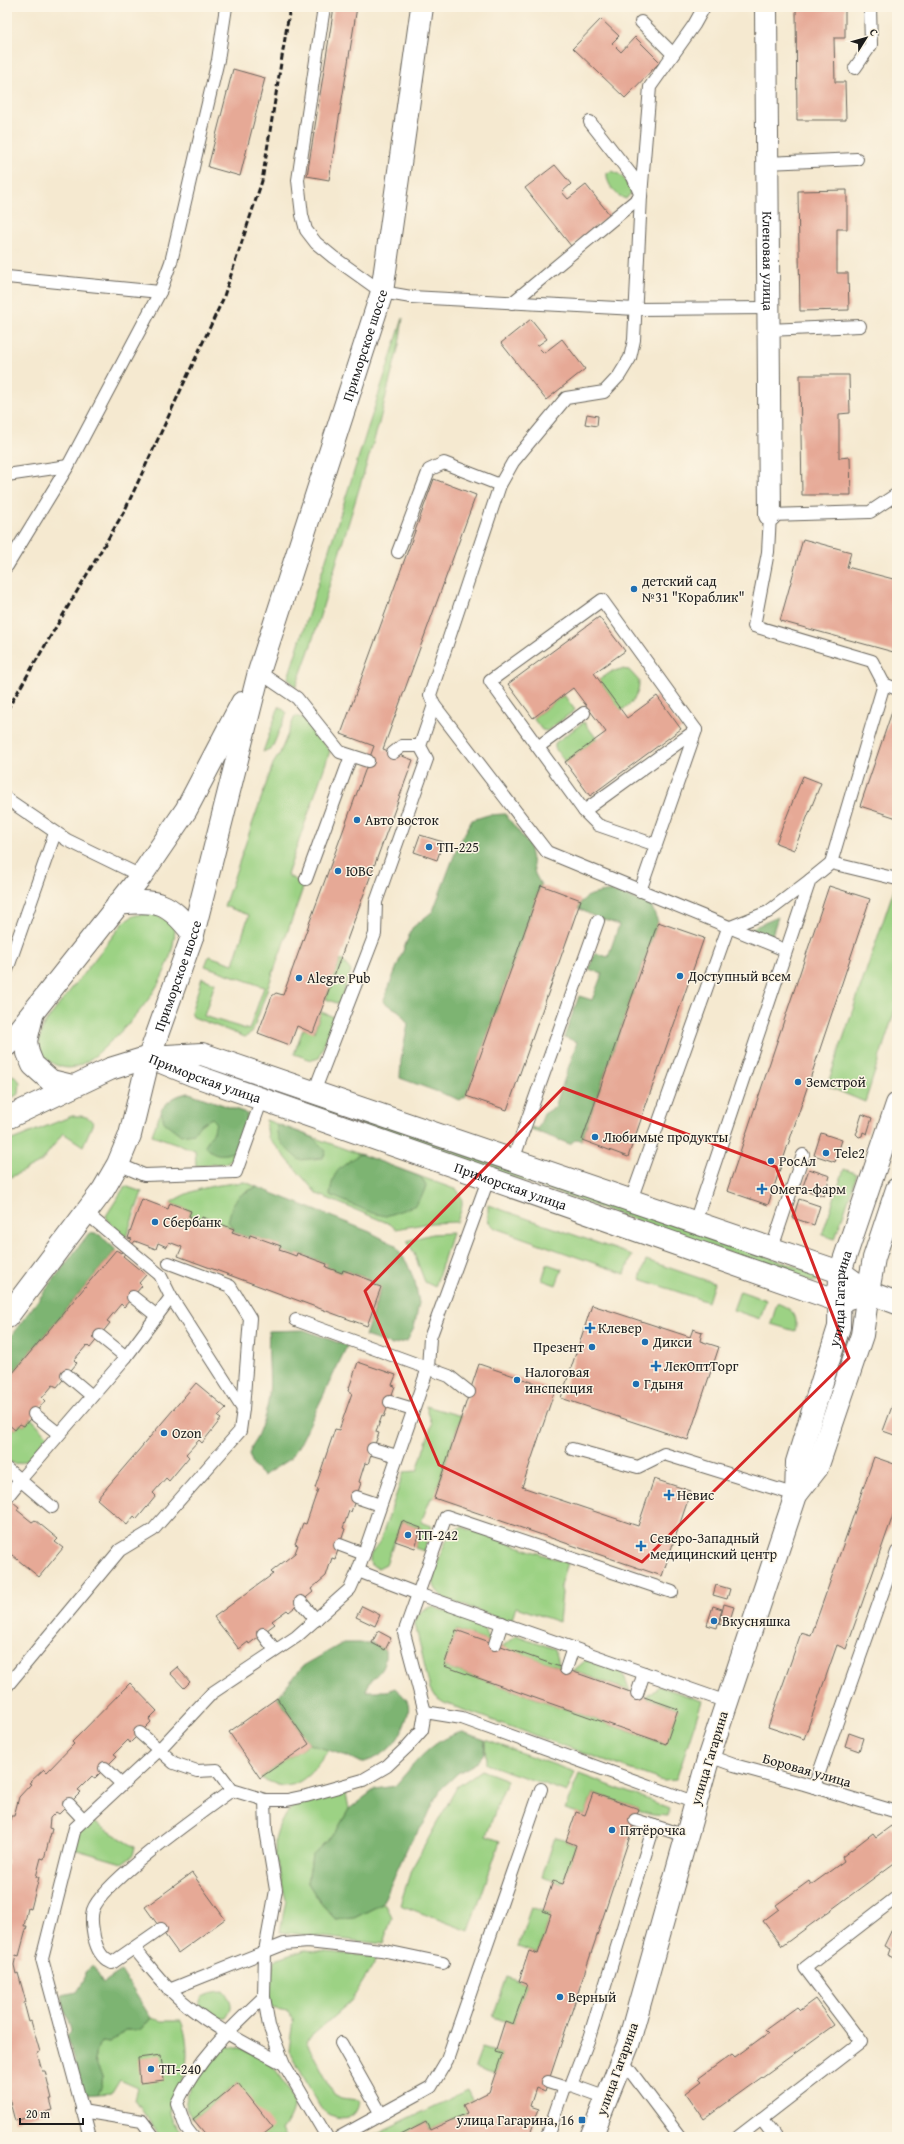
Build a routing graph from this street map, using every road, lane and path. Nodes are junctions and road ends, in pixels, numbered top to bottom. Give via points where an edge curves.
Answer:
1 (226, 7) edge
2 (324, 7) edge
3 (422, 7) edge
4 (704, 7) edge
5 (766, 7) edge
6 (870, 7) edge
7 (641, 22) dead end
8 (673, 54) junction
9 (855, 68) dead end
10 (590, 122) dead end
11 (856, 158) dead end
12 (767, 163) junction
13 (641, 196) junction
14 (7, 277) edge
15 (160, 292) junction
16 (382, 292) junction
17 (512, 303) junction
18 (768, 308) junction
19 (636, 309) junction
20 (860, 326) dead end
21 (768, 330) junction
22 (68, 466) junction
23 (7, 475) edge
24 (500, 485) junction
25 (897, 494) edge
26 (770, 515) junction
27 (398, 552) dead end
28 (7, 566) edge
29 (259, 672) junction
30 (884, 684) junction
31 (897, 688) edge
32 (434, 705) junction
33 (584, 713) dead end
34 (696, 730) junction
35 (420, 746) junction
36 (538, 747) junction
37 (393, 753) dead end
38 (351, 756) junction
39 (368, 761) dead end
40 (7, 799) edge
41 (584, 811) junction
42 (56, 833) junction
43 (656, 845) junction
44 (831, 863) junction
45 (141, 876) junction
46 (306, 879) dead end
47 (897, 879) edge
48 (810, 880) junction
49 (640, 891) junction
50 (118, 904) junction
51 (598, 921) dead end
52 (728, 928) junction
53 (193, 934) junction
54 (785, 950) junction
55 (7, 970) edge
56 (32, 1015) junction
57 (7, 1045) edge
58 (149, 1057) junction
59 (294, 1085) junction
60 (72, 1086) junction
61 (314, 1092) junction
62 (262, 1099) junction
63 (897, 1104) edge
64 (286, 1107) junction
65 (7, 1118) edge
66 (803, 1155) dead end
67 (513, 1160) junction
68 (118, 1164) junction
69 (489, 1177) junction
70 (897, 1190) edge
71 (631, 1200) junction
72 (86, 1213) junction
73 (695, 1222) junction
74 (772, 1248) junction
75 (169, 1263) dead end
76 (840, 1272) junction
77 (868, 1292) junction
78 (133, 1297) dead end
79 (171, 1297) junction
80 (839, 1301) junction
81 (897, 1303) edge
82 (157, 1316) junction
83 (7, 1317) edge
84 (296, 1320) dead end
85 (100, 1336) dead end
86 (126, 1357) junction
87 (428, 1368) junction
88 (67, 1375) dead end
89 (470, 1392) dead end
90 (92, 1396) junction
91 (390, 1402) dead end
92 (243, 1409) junction
93 (413, 1409) junction
94 (34, 1414) dead end
95 (59, 1434) junction
96 (373, 1449) dead end
97 (572, 1449) dead end
98 (397, 1456) junction
99 (7, 1469) edge
100 (20, 1480) junction
101 (796, 1495) junction
102 (7, 1497) edge
103 (356, 1498) dead end
104 (380, 1505) junction
105 (52, 1507) dead end
106 (340, 1545) dead end
107 (897, 1552) edge
108 (364, 1554) junction
109 (358, 1571) junction
110 (672, 1592) dead end
111 (418, 1594) junction
112 (301, 1602) dead end
113 (316, 1620) junction
114 (502, 1624) junction
115 (263, 1634) dead end
116 (495, 1644) dead end
117 (572, 1648) junction
118 (275, 1650) junction
119 (566, 1669) dead end
120 (644, 1673) junction
121 (7, 1686) edge
122 (637, 1694) dead end
123 (727, 1702) junction
124 (425, 1712) junction
125 (140, 1733) dead end
126 (158, 1750) junction
127 (709, 1756) junction
128 (105, 1768) dead end
129 (122, 1784) junction
130 (814, 1787) junction
131 (232, 1790) junction
132 (541, 1790) dead end
133 (265, 1800) junction
134 (696, 1803) junction
135 (69, 1804) dead end
136 (897, 1812) edge
137 (84, 1820) junction
138 (635, 1820) dead end
139 (654, 1826) junction
140 (686, 1836) junction
141 (897, 1897) edge
142 (161, 1929) dead end
143 (134, 1948) junction
144 (265, 1951) junction
145 (443, 1963) dead end
146 (170, 1990) junction
147 (264, 1997) junction
148 (226, 2034) junction
149 (341, 2043) dead end
150 (622, 2060) junction
151 (284, 2064) junction
152 (548, 2082) dead end
153 (568, 2086) junction
154 (607, 2098) junction
155 (82, 2112) junction
156 (381, 2114) junction
157 (761, 2120) junction
158 (90, 2137) edge
159 (154, 2137) edge
160 (193, 2137) edge
161 (327, 2137) edge
162 (340, 2137) edge
163 (547, 2137) edge
164 (591, 2137) edge
165 (680, 2137) edge
166 (738, 2137) edge
167 (775, 2137) edge

1 - 15 lane via 218,60 171,262
2 - 16 lane via 298,180 302,215 306,230 316,243
3 - 16 main road, Приморское шоссе
4 - 8 lane
5 - 12 main road, Кленовая улица
6 - 9 lane via 870,45
7 - 8 lane
8 - 13 lane via 650,87
10 - 13 lane via 633,177
11 - 12 lane
12 - 18 main road, Кленовая улица
13 - 17 lane
13 - 19 lane
14 - 15 lane
15 - 22 lane
16 - 17 lane via 411,298
16 - 29 main road, Приморское шоссе
17 - 19 lane
18 - 19 lane
18 - 21 main road, Кленовая улица
19 - 24 lane via 630,358 619,376 604,392 566,398 513,462
20 - 21 lane
21 - 26 main road, Кленовая улица
22 - 23 lane
22 - 28 lane
24 - 27 lane via 444,463 429,470
24 - 32 lane via 430,694
25 - 26 lane via 870,512
26 - 30 lane via 768,552 754,626 872,661
29 - 38 lane via 297,698 340,752
29 - 45 main road, Приморское шоссе via 186,810
29 - 53 main road, Приморское шоссе
30 - 31 lane
30 - 44 lane
32 - 35 lane
32 - 49 lane via 547,852
33 - 36 lane
34 - 36 lane via 602,600 490,681
34 - 41 lane
34 - 43 lane
35 - 37 lane via 402,746
35 - 61 lane via 427,759 376,902 375,934
36 - 41 lane
38 - 39 lane
38 - 46 lane
40 - 42 lane
41 - 43 lane via 598,825
42 - 45 lane
42 - 55 lane
43 - 49 lane
44 - 47 lane
44 - 48 lane
45 - 50 main road, Приморское шоссе
48 - 52 lane via 768,912
48 - 54 lane
49 - 52 lane
50 - 53 main road via 140,901 167,907 180,916
50 - 56 main road, Приморское шоссе
51 - 67 lane
52 - 54 lane
52 - 71 lane
53 - 58 main road, Приморское шоссе
54 - 73 lane
56 - 57 main road, Приморское шоссе
56 - 60 main road via 26,1041 33,1065 51,1081
58 - 59 main road, Приморская улица via 202,1054
58 - 60 main road via 110,1069
58 - 62 main road, Приморская улица
58 - 68 main road, Приморское шоссе via 130,1135
59 - 61 main road, Приморская улица
59 - 64 main road
60 - 65 main road
61 - 67 main road, Приморская улица
62 - 64 main road, Приморская улица
62 - 68 lane via 236,1172 144,1175
63 - 76 main road, улица Гагарина
64 - 69 main road, Приморская улица
66 - 74 lane
67 - 71 main road, Приморская улица
68 - 72 main road, Приморское шоссе
69 - 80 main road, Приморская улица
69 - 87 lane via 430,1338
70 - 77 main road, улица Гагарина via 874,1258
71 - 73 main road, Приморская улица
72 - 79 lane via 160,1275
72 - 83 main road, Приморское шоссе
73 - 74 main road, Приморская улица
74 - 76 main road, Приморская улица
75 - 92 lane via 230,1286 250,1318
76 - 77 main road, Приморская улица
76 - 80 main road, улица Гагарина
77 - 80 main road
77 - 81 main road, Приморская улица
77 - 101 main road, улица Гагарина via 862,1335 817,1468
78 - 82 lane
79 - 82 lane
79 - 92 lane
80 - 101 main road, улица Гагарина via 838,1327 797,1462
82 - 86 lane
84 - 87 lane
85 - 86 lane
86 - 90 lane
87 - 89 lane via 449,1376
87 - 93 lane
88 - 90 lane
90 - 95 lane
91 - 93 lane
92 - 121 lane via 240,1431 153,1530 120,1550
93 - 98 lane
94 - 95 lane
95 - 100 lane
96 - 98 lane
97 - 101 lane via 638,1467 664,1454
98 - 104 lane
99 - 100 lane
100 - 102 lane
100 - 105 lane
101 - 123 main road, улица Гагарина
103 - 104 lane
104 - 108 lane
106 - 108 lane
107 - 130 lane
108 - 109 lane
109 - 111 lane
109 - 113 lane via 350,1589
110 - 111 lane via 446,1516
111 - 114 lane
111 - 124 lane via 404,1633
112 - 113 lane
113 - 118 lane
114 - 116 lane
114 - 117 lane
115 - 118 lane
117 - 119 lane
117 - 120 lane
118 - 126 lane via 212,1693
120 - 122 lane
120 - 123 lane
123 - 127 main road, улица Гагарина
124 - 133 lane via 422,1730 407,1747 387,1766 362,1780 287,1800
124 - 134 lane via 462,1718
125 - 126 lane
126 - 129 lane
126 - 131 lane via 174,1763 197,1771 217,1770
127 - 130 lane, Боровая улица
127 - 134 main road, улица Гагарина
128 - 129 lane
129 - 137 lane
130 - 136 lane, Боровая улица
131 - 133 lane
131 - 143 lane via 137,1863 102,1896 93,1910 91,1923 95,1942 102,1957 112,1963
132 - 156 lane via 447,2060 431,2087
133 - 144 lane via 266,1830 276,1890
134 - 140 main road, улица Гагарина
135 - 137 lane
137 - 155 lane via 75,1828 42,1960
138 - 139 lane
139 - 140 lane
139 - 153 lane via 589,2038
140 - 150 main road, улица Гагарина
141 - 157 lane via 805,1968 862,2042
142 - 143 lane
143 - 146 lane
144 - 145 lane via 284,1944 308,1942 381,1950
144 - 146 lane
144 - 147 lane
146 - 148 lane
147 - 148 lane
147 - 151 lane via 269,2026
148 - 151 lane
148 - 160 lane via 199,2064 177,2103 186,2128
149 - 156 lane
150 - 154 main road, улица Гагарина
150 - 165 lane
151 - 161 lane
152 - 153 lane
153 - 154 lane
153 - 163 lane
154 - 164 main road, улица Гагарина
155 - 158 lane
155 - 159 lane via 142,2121
156 - 162 lane
157 - 166 lane
157 - 167 lane

